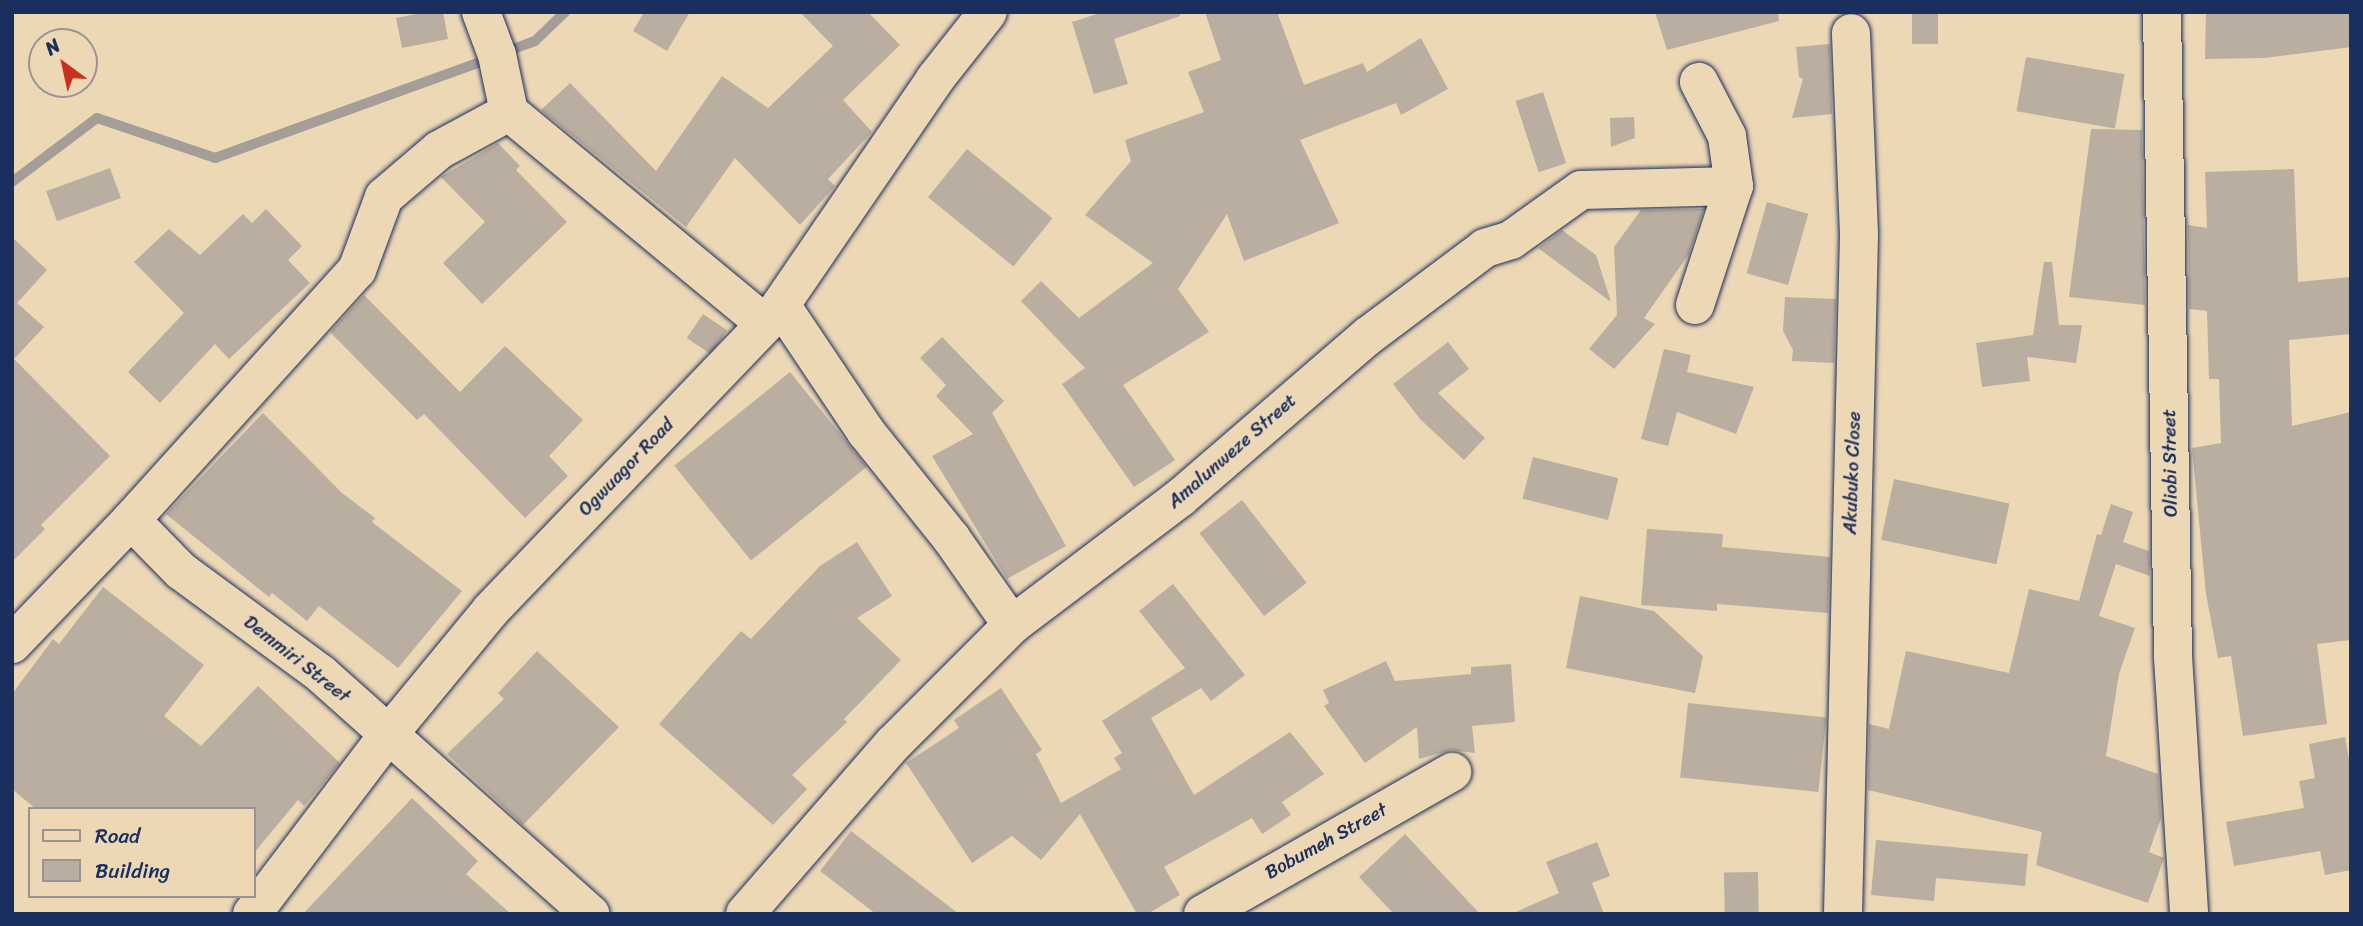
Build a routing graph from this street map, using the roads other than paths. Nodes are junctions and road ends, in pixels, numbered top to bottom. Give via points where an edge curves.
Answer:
1 (481, 12) edge
2 (988, 12) edge
3 (2162, 12) edge
4 (1851, 33) dead end
5 (1699, 82) dead end
6 (509, 112) junction
7 (1734, 186) junction
8 (1695, 305) dead end
9 (772, 314) junction
10 (131, 520) junction
11 (1012, 625) junction
12 (12, 643) edge
13 (388, 735) junction
14 (1452, 772) dead end
15 (252, 914) edge
16 (590, 914) edge
17 (745, 914) edge
18 (1203, 914) edge
19 (1843, 914) edge
20 (2189, 914) edge

1 - 6 street via 501,67
2 - 9 street, Ogwuagor Road via 872,168
3 - 20 street, Oliobi Street via 2173,657
4 - 19 street, Akubuko Close via 1859,234
5 - 7 street via 1727,136
6 - 9 street
6 - 10 street via 439,150 384,197 357,270
7 - 8 street
7 - 11 street, Amalunweze Street via 1581,190 1561,201 1511,240 1485,248 1368,336 1180,498
9 - 11 street via 951,538
9 - 13 street, Ogwuagor Road via 519,579
10 - 12 street
10 - 13 street, Demmiri Street via 181,571 321,674
11 - 17 street, Amalunweze Street via 893,744
13 - 15 street, Ogwuagor Road
13 - 16 street, Demmiri Street
14 - 18 street, Bobumeh Street

